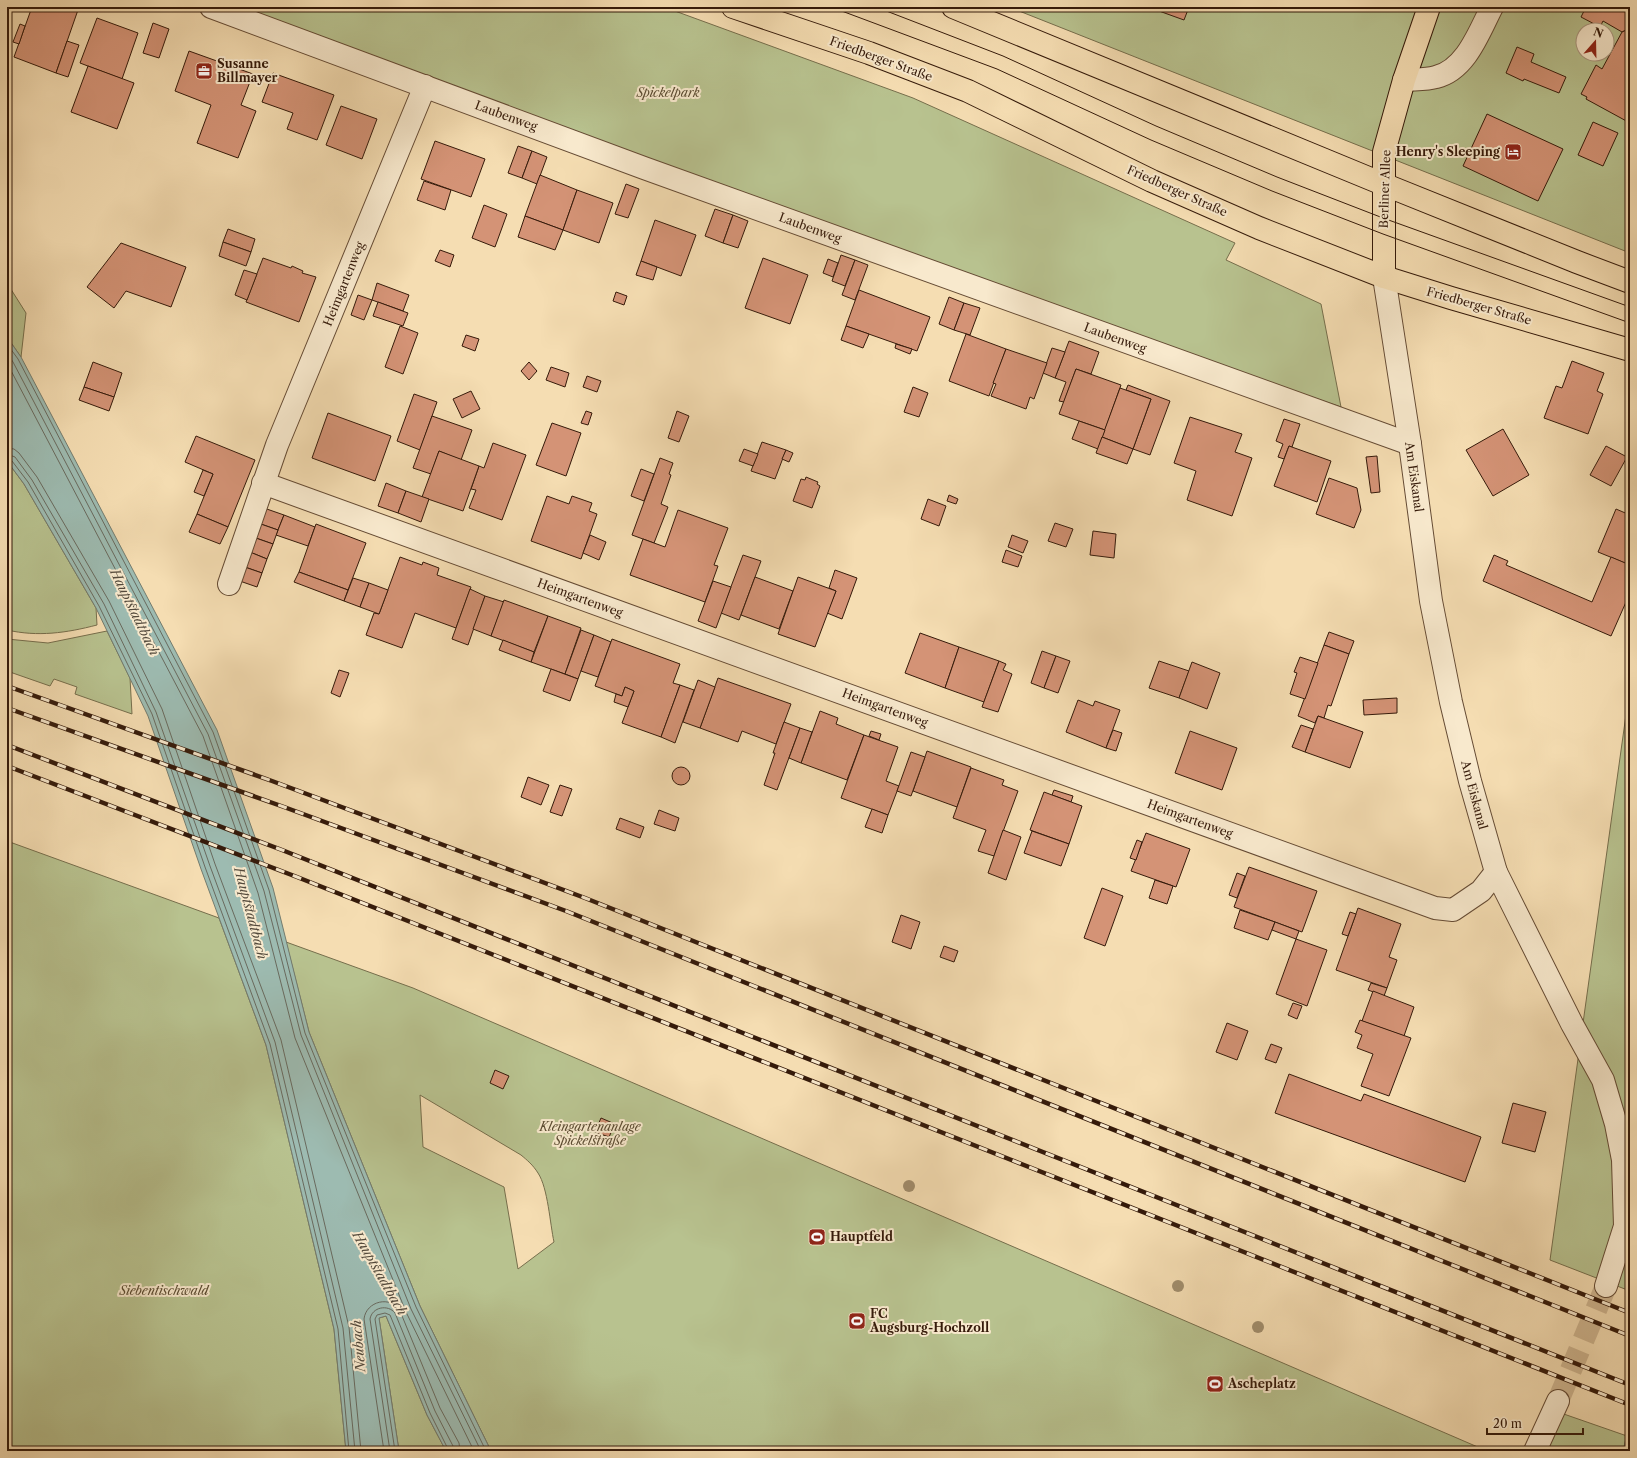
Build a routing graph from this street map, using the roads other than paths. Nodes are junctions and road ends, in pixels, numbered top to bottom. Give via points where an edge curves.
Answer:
1 (211, 7) edge
2 (733, 7) edge
3 (953, 7) edge
4 (1429, 7) edge
5 (1492, 7) edge
6 (1404, 80) junction
7 (425, 86) junction
8 (1383, 184) junction
9 (1384, 277) junction
10 (1630, 282) edge
11 (1630, 350) edge
12 (1410, 444) junction
13 (264, 483) junction
14 (229, 584) dead end
15 (1496, 872) junction
16 (1606, 1286) tunnel mouth
17 (1558, 1401) tunnel mouth
18 (1535, 1451) edge

1 - 7 street, Laubenweg
2 - 9 main road, Friedberger Straße via 869,53 968,91 1152,181 1259,228
3 - 8 main road
4 - 6 main road, Berliner Allee
5 - 6 street via 1464,60 1450,71 1436,77
6 - 8 main road, Berliner Allee via 1384,152
7 - 12 street, Laubenweg
7 - 13 street, Heimgartenweg via 277,445
8 - 9 main road, Berliner Allee
8 - 10 main road
9 - 11 main road, Friedberger Straße
9 - 12 street, Am Eiskanal
12 - 15 street, Am Eiskanal via 1431,601 1470,781
13 - 14 street, Heimgartenweg
13 - 15 street, Heimgartenweg via 1435,908 1453,910 1481,891
15 - 16 street, Am Eiskanal via 1603,1080 1616,1124 1623,1160 1625,1226
17 - 18 street

